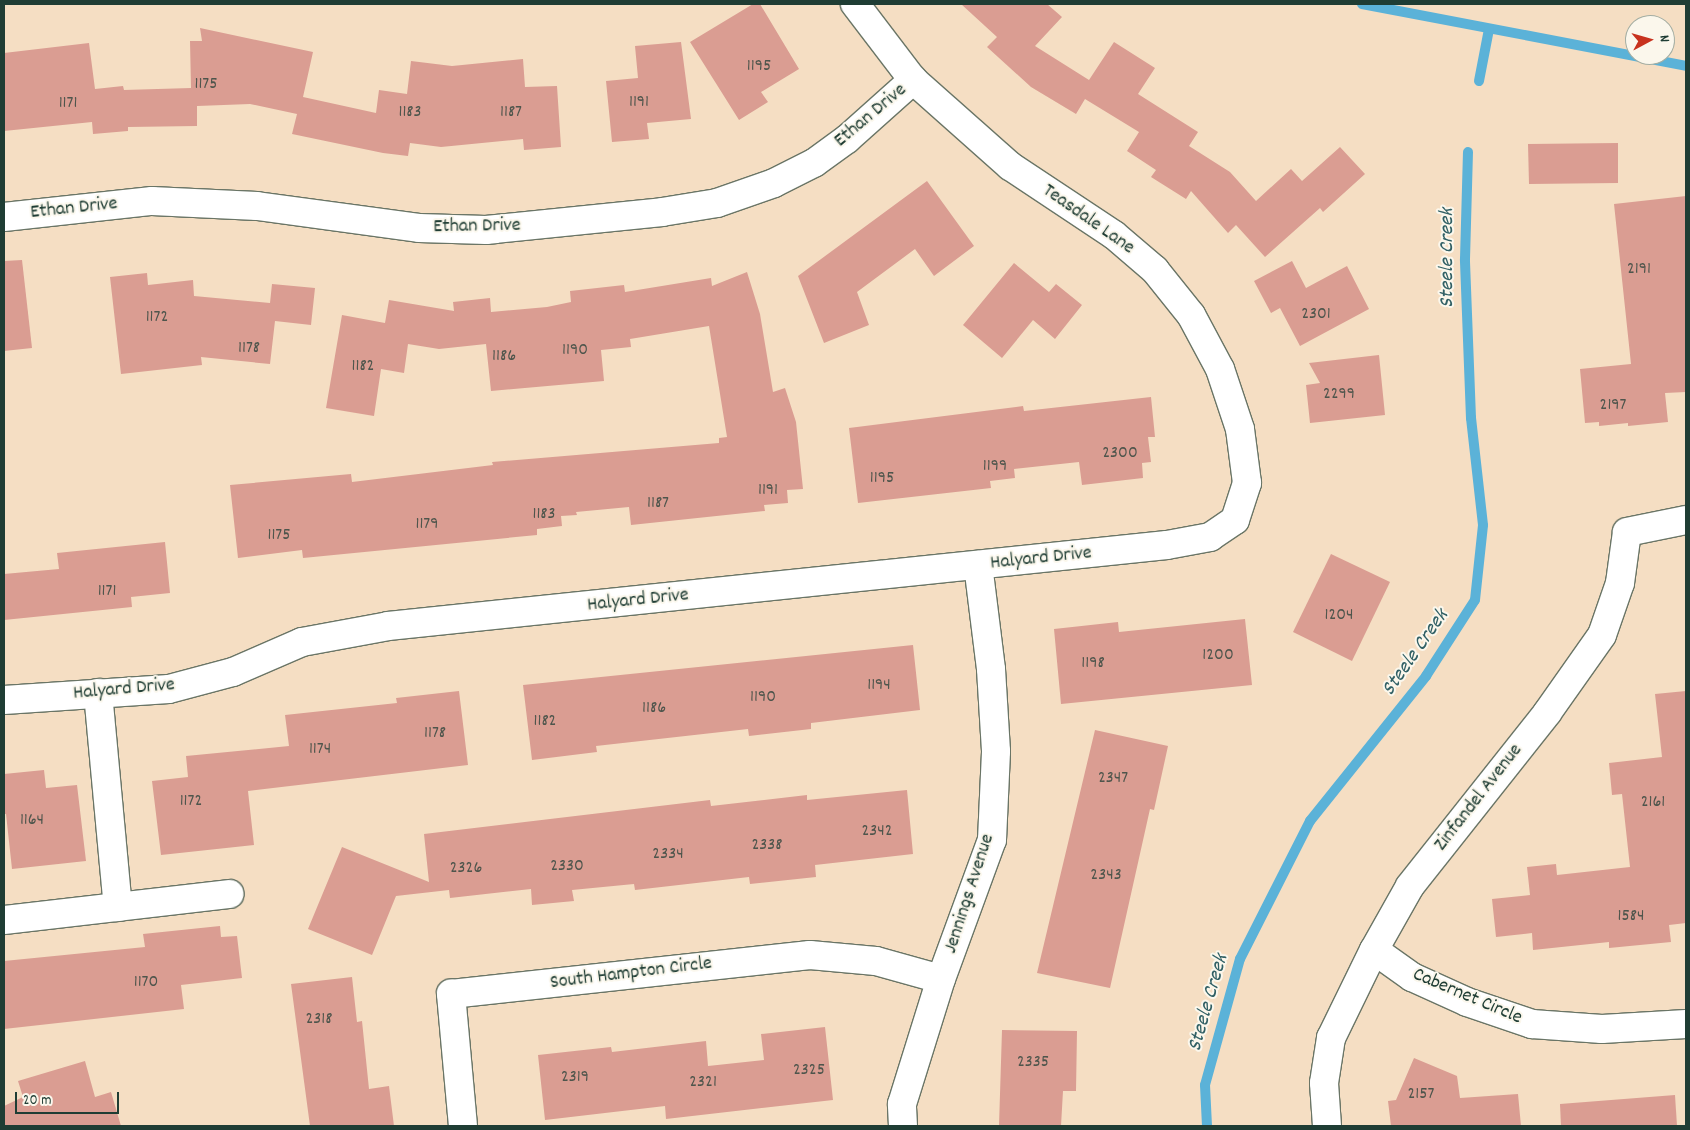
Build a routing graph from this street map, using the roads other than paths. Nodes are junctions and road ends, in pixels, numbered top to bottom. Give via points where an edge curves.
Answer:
1 (855, 4) edge
2 (913, 80) junction
3 (4, 217) edge
4 (1247, 483) joint
5 (1686, 520) edge
6 (978, 565) junction
7 (98, 692) junction
8 (4, 700) edge
9 (230, 894) dead end
10 (118, 907) junction
11 (4, 920) edge
12 (1374, 950) junction
13 (941, 978) junction
14 (1686, 1024) edge
15 (463, 1126) edge
16 (902, 1126) edge
17 (1327, 1126) edge

1 - 2 street, Teasdale Lane
2 - 3 street, Ethan Drive via 847,139 814,163 774,183 716,203 662,212 486,230 400,226 257,206 152,201
2 - 4 street, Teasdale Lane via 1010,166 1114,235 1155,270 1191,315 1220,369 1240,429
4 - 6 street, Halyard Drive via 1236,520 1210,537 1167,545
5 - 12 street, Zinfandel Avenue via 1627,532 1620,583 1602,634 1547,713 1410,886
6 - 7 street, Halyard Drive via 388,626 302,642 233,672 169,689
6 - 13 street, Jennings Avenue via 992,668 996,751 992,840
7 - 8 street, Halyard Drive
7 - 10 street
9 - 10 street
10 - 11 street
12 - 14 street, Cabernet Circle via 1412,976 1468,1002 1532,1024 1602,1029
12 - 17 street, Zinfandel Avenue via 1331,1038 1324,1083
13 - 15 street, South Hampton Circle via 876,961 810,955 451,994
13 - 16 street, Jennings Avenue via 902,1104

